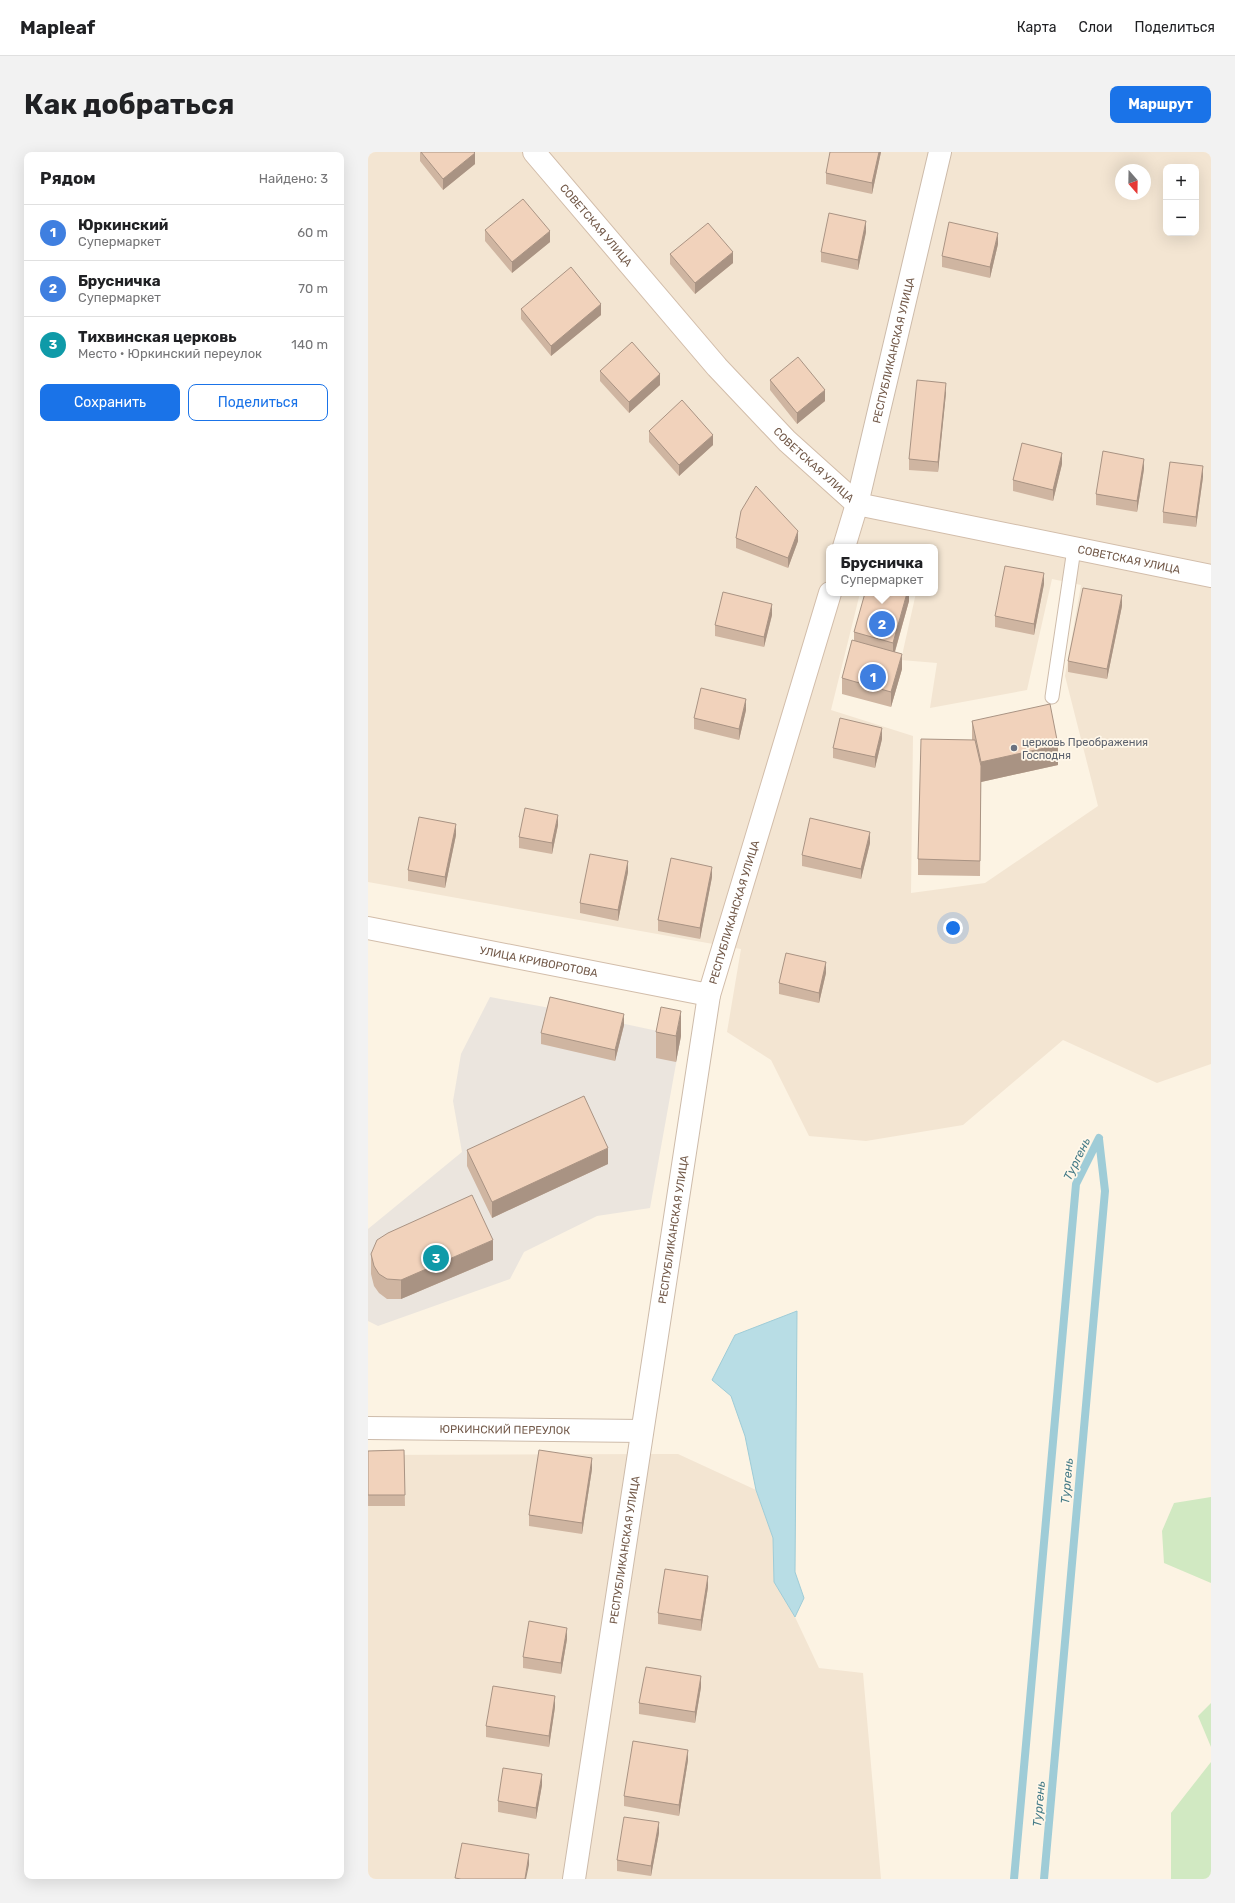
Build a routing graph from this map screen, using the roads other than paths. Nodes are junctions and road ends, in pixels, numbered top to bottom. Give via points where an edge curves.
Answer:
1 (534, 152) edge
2 (940, 152) edge
3 (857, 504) junction
4 (845, 544) edge
5 (1074, 549) junction
6 (1211, 576) edge
7 (829, 596) edge
8 (1052, 697) dead end
9 (368, 928) edge
10 (709, 995) junction
11 (368, 1428) edge
12 (642, 1431) junction
13 (574, 1879) edge

1 - 3 street, СОВЕТСКАЯ УЛИЦА via 718,367 788,441
2 - 3 street, РЕСПУБЛИКАНСКАЯ УЛИЦА
3 - 4 street, РЕСПУБЛИКАНСКАЯ УЛИЦА
3 - 5 street, СОВЕТСКАЯ УЛИЦА
5 - 6 street, СОВЕТСКАЯ УЛИЦА
5 - 8 lane
7 - 10 street, РЕСПУБЛИКАНСКАЯ УЛИЦА
9 - 10 street, УЛИЦА КРИВОРОТОВА
10 - 12 street, РЕСПУБЛИКАНСКАЯ УЛИЦА
11 - 12 street, ЮРКИНСКИЙ ПЕРЕУЛОК
12 - 13 street, РЕСПУБЛИКАНСКАЯ УЛИЦА

